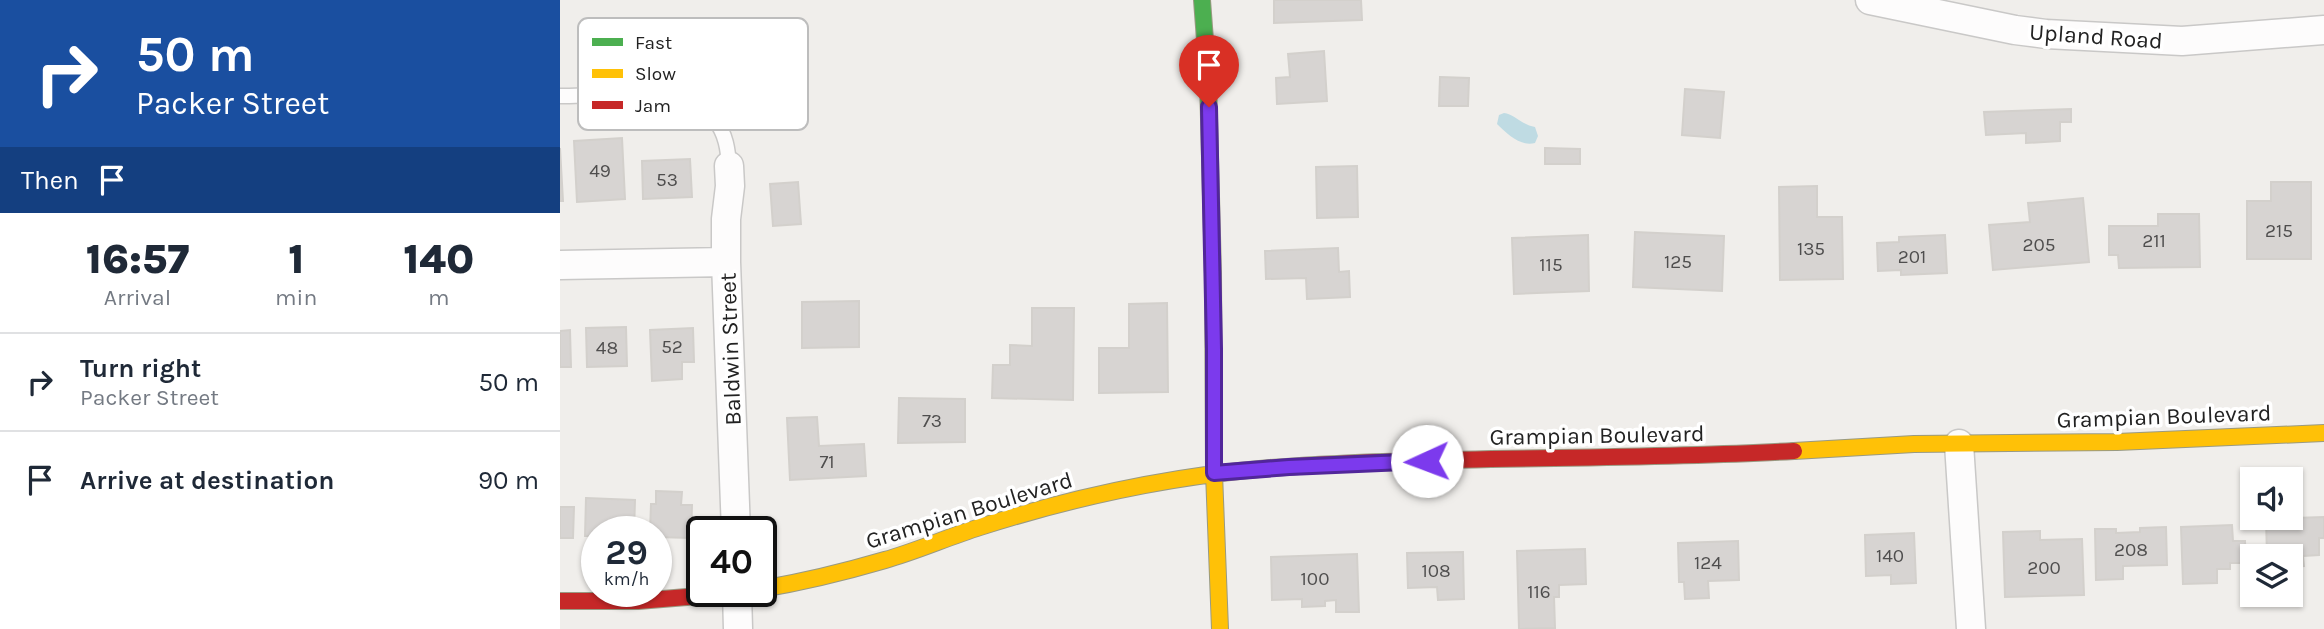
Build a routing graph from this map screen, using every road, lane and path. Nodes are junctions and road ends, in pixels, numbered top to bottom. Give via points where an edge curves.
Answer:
1 (1202, 0) edge
2 (1870, 0) edge
3 (2324, 30) edge
4 (560, 96) edge
5 (578, 96) edge
6 (722, 130) edge
7 (729, 166) joint
8 (726, 262) junction
9 (560, 265) edge
10 (2324, 433) edge
11 (1959, 444) junction
12 (1214, 473) junction
13 (735, 516) edge
14 (777, 586) edge
15 (686, 597) edge
16 (560, 601) edge
17 (743, 607) edge
18 (738, 629) edge
19 (1220, 629) edge
20 (1971, 629) edge

1 - 12 street via 1211,188
2 - 3 street, Upland Road via 2046,34 2182,41
4 - 5 lane
6 - 7 lane
7 - 8 street, Baldwin Street
8 - 9 street
8 - 13 street, Baldwin Street
10 - 11 street, Grampian Boulevard
11 - 12 street, Grampian Boulevard via 1700,456 1455,460
11 - 20 street
12 - 14 street, Grampian Boulevard via 1044,508 886,560
12 - 19 street
15 - 16 street, Grampian Boulevard
17 - 18 street

